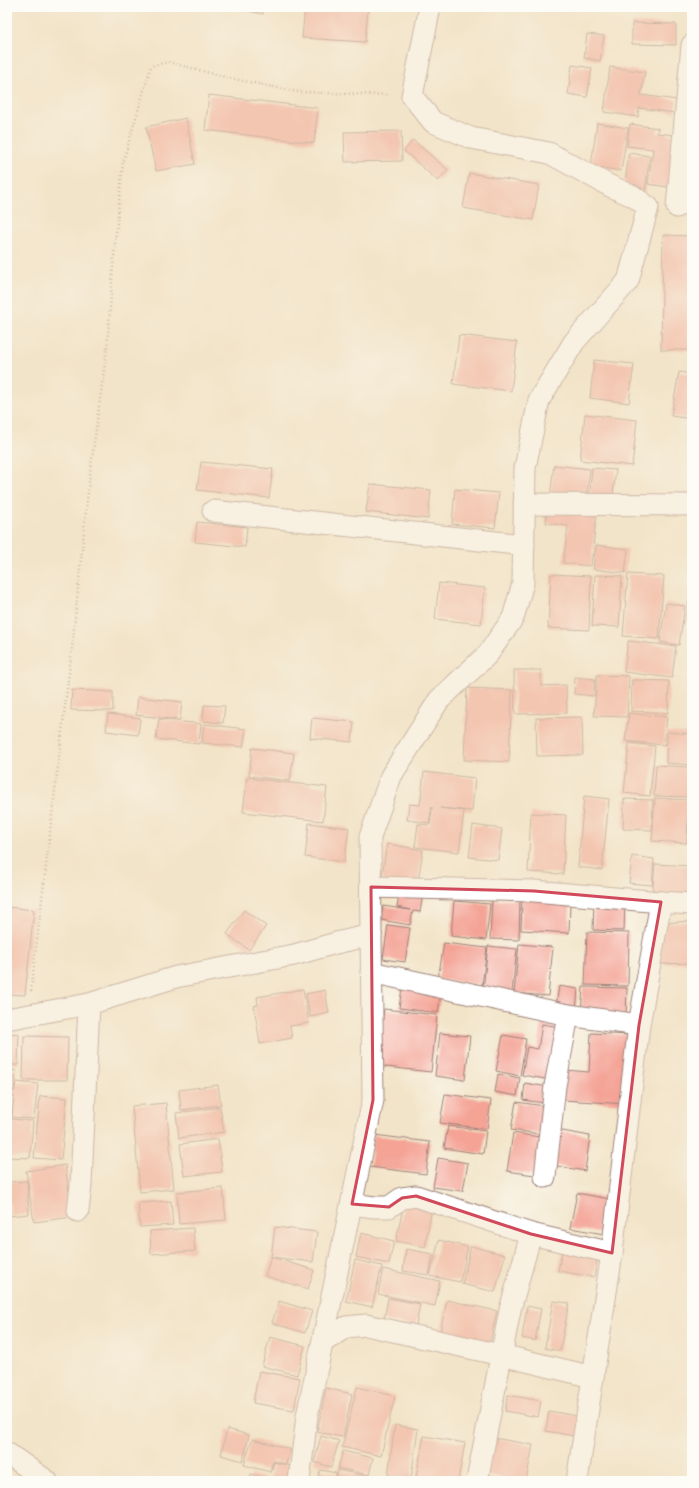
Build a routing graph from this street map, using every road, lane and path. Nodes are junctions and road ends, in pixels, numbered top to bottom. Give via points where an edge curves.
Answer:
1 (430, 7) edge
2 (692, 44) edge
3 (412, 96) junction
4 (648, 207) junction
5 (685, 207) edge
6 (524, 504) junction
7 (692, 505) edge
8 (213, 511) dead end
9 (524, 545) junction
10 (370, 887) junction
11 (660, 902) junction
12 (692, 904) edge
13 (371, 935) junction
14 (371, 972) junction
15 (89, 1004) junction
16 (29, 1015) junction
17 (568, 1015) junction
18 (7, 1019) edge
19 (639, 1025) junction
20 (545, 1177) dead end
21 (352, 1204) junction
22 (78, 1211) dead end
23 (531, 1234) junction
24 (612, 1253) junction
25 (323, 1342) junction
26 (501, 1355) junction
27 (593, 1377) junction
28 (7, 1453) edge
29 (47, 1481) edge
30 (299, 1481) edge
31 (477, 1481) edge
32 (577, 1481) edge

1 - 3 street
2 - 5 street
3 - 4 street via 434,122 471,138 549,153 633,196
3 - 16 path via 298,92 168,62 151,66 123,162 107,348 88,481 72,648
4 - 5 street
4 - 6 street via 628,281 574,342 539,400 525,468
6 - 7 street
6 - 9 street
8 - 9 street
9 - 10 street via 523,583 513,618 488,654 439,700 391,776 370,837
10 - 11 street via 534,891
10 - 13 street
11 - 12 street
11 - 19 street
13 - 14 street
13 - 15 street via 294,955 176,977
14 - 17 street
14 - 21 street via 373,1100
15 - 16 street
15 - 22 street via 82,1185
16 - 18 street
17 - 19 street
17 - 20 street via 555,1086
19 - 24 street
21 - 23 street via 389,1207 402,1198 416,1196
21 - 25 street
23 - 24 street
23 - 26 street via 510,1310
24 - 27 street
25 - 26 street via 346,1327 366,1325
25 - 30 street via 307,1416
26 - 27 street
26 - 31 street
27 - 32 street
28 - 29 street

